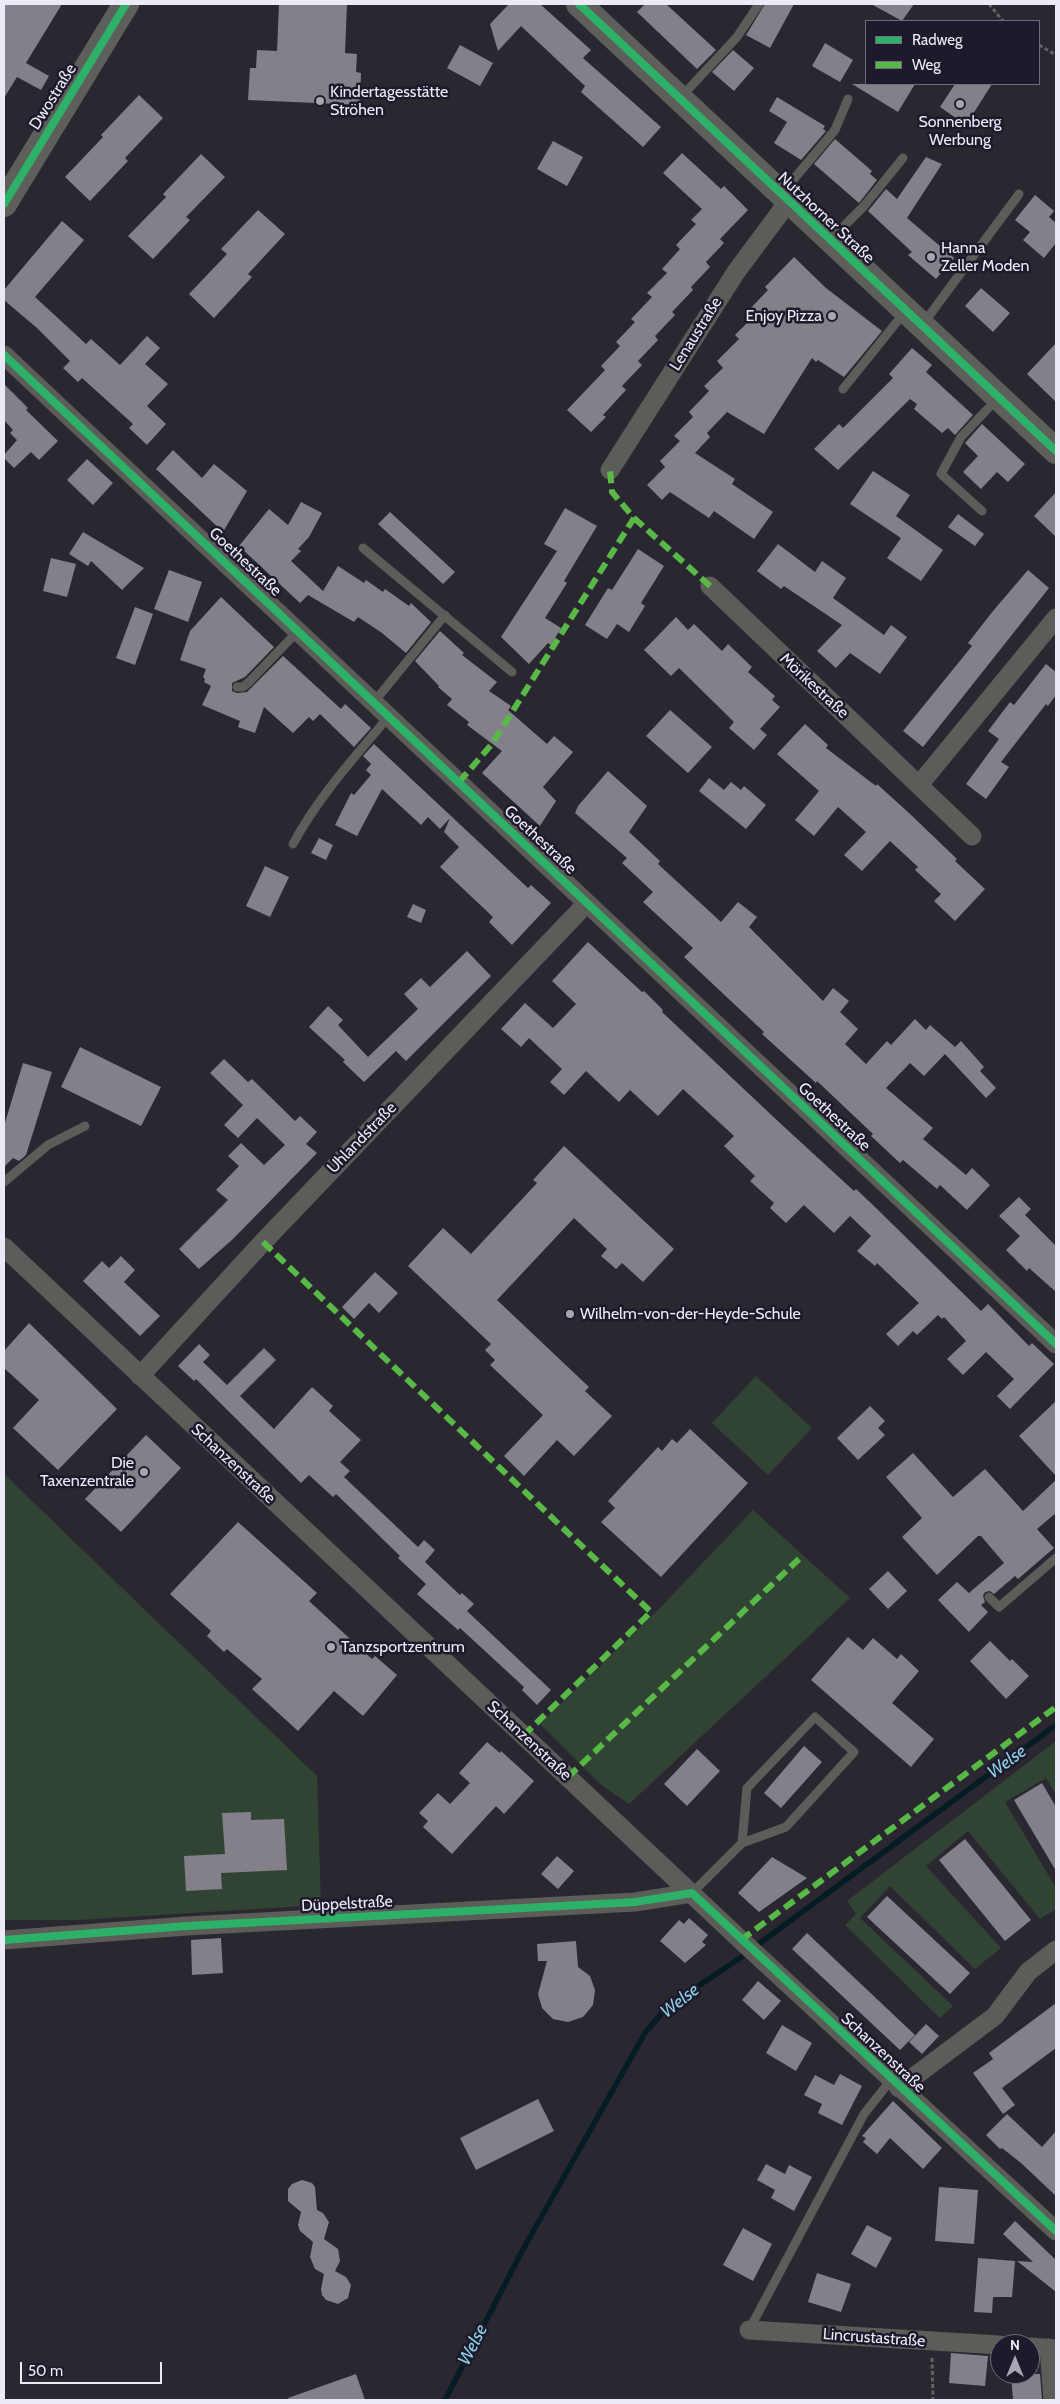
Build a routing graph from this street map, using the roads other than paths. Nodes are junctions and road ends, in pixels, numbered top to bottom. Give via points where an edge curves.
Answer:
1 (126, 4) edge
2 (579, 4) edge
3 (759, 4) edge
4 (848, 98) dead end
5 (679, 99) junction
6 (903, 158) dead end
7 (1019, 194) dead end
8 (784, 199) junction
9 (4, 204) edge
10 (830, 240) junction
11 (914, 319) junction
12 (4, 355) edge
13 (843, 388) dead end
14 (998, 397) junction
15 (1056, 451) edge
16 (610, 470) dead end
17 (982, 511) dead end
18 (363, 548) dead end
19 (710, 586) dead end
20 (445, 615) junction
21 (1056, 618) edge
22 (298, 630) junction
23 (512, 672) dead end
24 (237, 687) dead end
25 (374, 702) junction
26 (389, 716) junction
27 (919, 786) junction
28 (972, 836) dead end
29 (293, 844) dead end
30 (587, 903) junction
31 (85, 1126) dead end
32 (4, 1182) edge
33 (7, 1253) edge
34 (1056, 1344) edge
35 (140, 1376) junction
36 (1056, 1558) edge
37 (990, 1596) dead end
38 (742, 1843) junction
39 (692, 1893) junction
40 (4, 1940) edge
41 (1056, 1950) edge
42 (895, 2084) junction
43 (1056, 2231) edge
44 (749, 2330) joint
45 (990, 2344) edge
46 (1040, 2347) edge
47 (1053, 2348) edge
48 (1053, 2400) edge

1 - 9 main road, Dwostraße
2 - 5 main road, Nutzhorner Straße
3 - 5 lane via 737,37
4 - 8 lane via 835,130
5 - 8 main road, Nutzhorner Straße
6 - 10 lane via 864,206
7 - 11 lane
8 - 10 main road, Nutzhorner Straße
8 - 16 street, Lenaustraße
10 - 11 main road, Nutzhorner Straße
11 - 13 lane
11 - 14 main road, Nutzhorner Straße
12 - 22 street, Goethestraße
14 - 15 main road, Nutzhorner Straße
14 - 17 lane via 961,437 941,474
18 - 20 lane
19 - 27 street, Mörikestraße
20 - 23 lane
20 - 25 lane
21 - 27 street
22 - 24 lane via 249,682
22 - 25 street, Goethestraße
25 - 26 street, Goethestraße
26 - 29 lane via 323,795
26 - 30 street, Goethestraße
27 - 28 street, Mörikestraße
30 - 34 street, Goethestraße
30 - 35 street, Uhlandstraße via 263,1242
31 - 32 lane via 48,1145
33 - 35 street, Schanzenstraße
35 - 39 street, Schanzenstraße
36 - 37 lane via 1000,1607
38 - 38 lane via 786,1827 854,1752 815,1717 747,1788
38 - 39 lane
39 - 40 street, Düppelstraße via 635,1902
39 - 42 street, Schanzenstraße
41 - 42 street via 1028,1972 995,2016
42 - 43 street, Schanzenstraße
42 - 44 lane via 864,2114
44 - 45 street, Lincrustastraße
46 - 47 street
47 - 48 street

